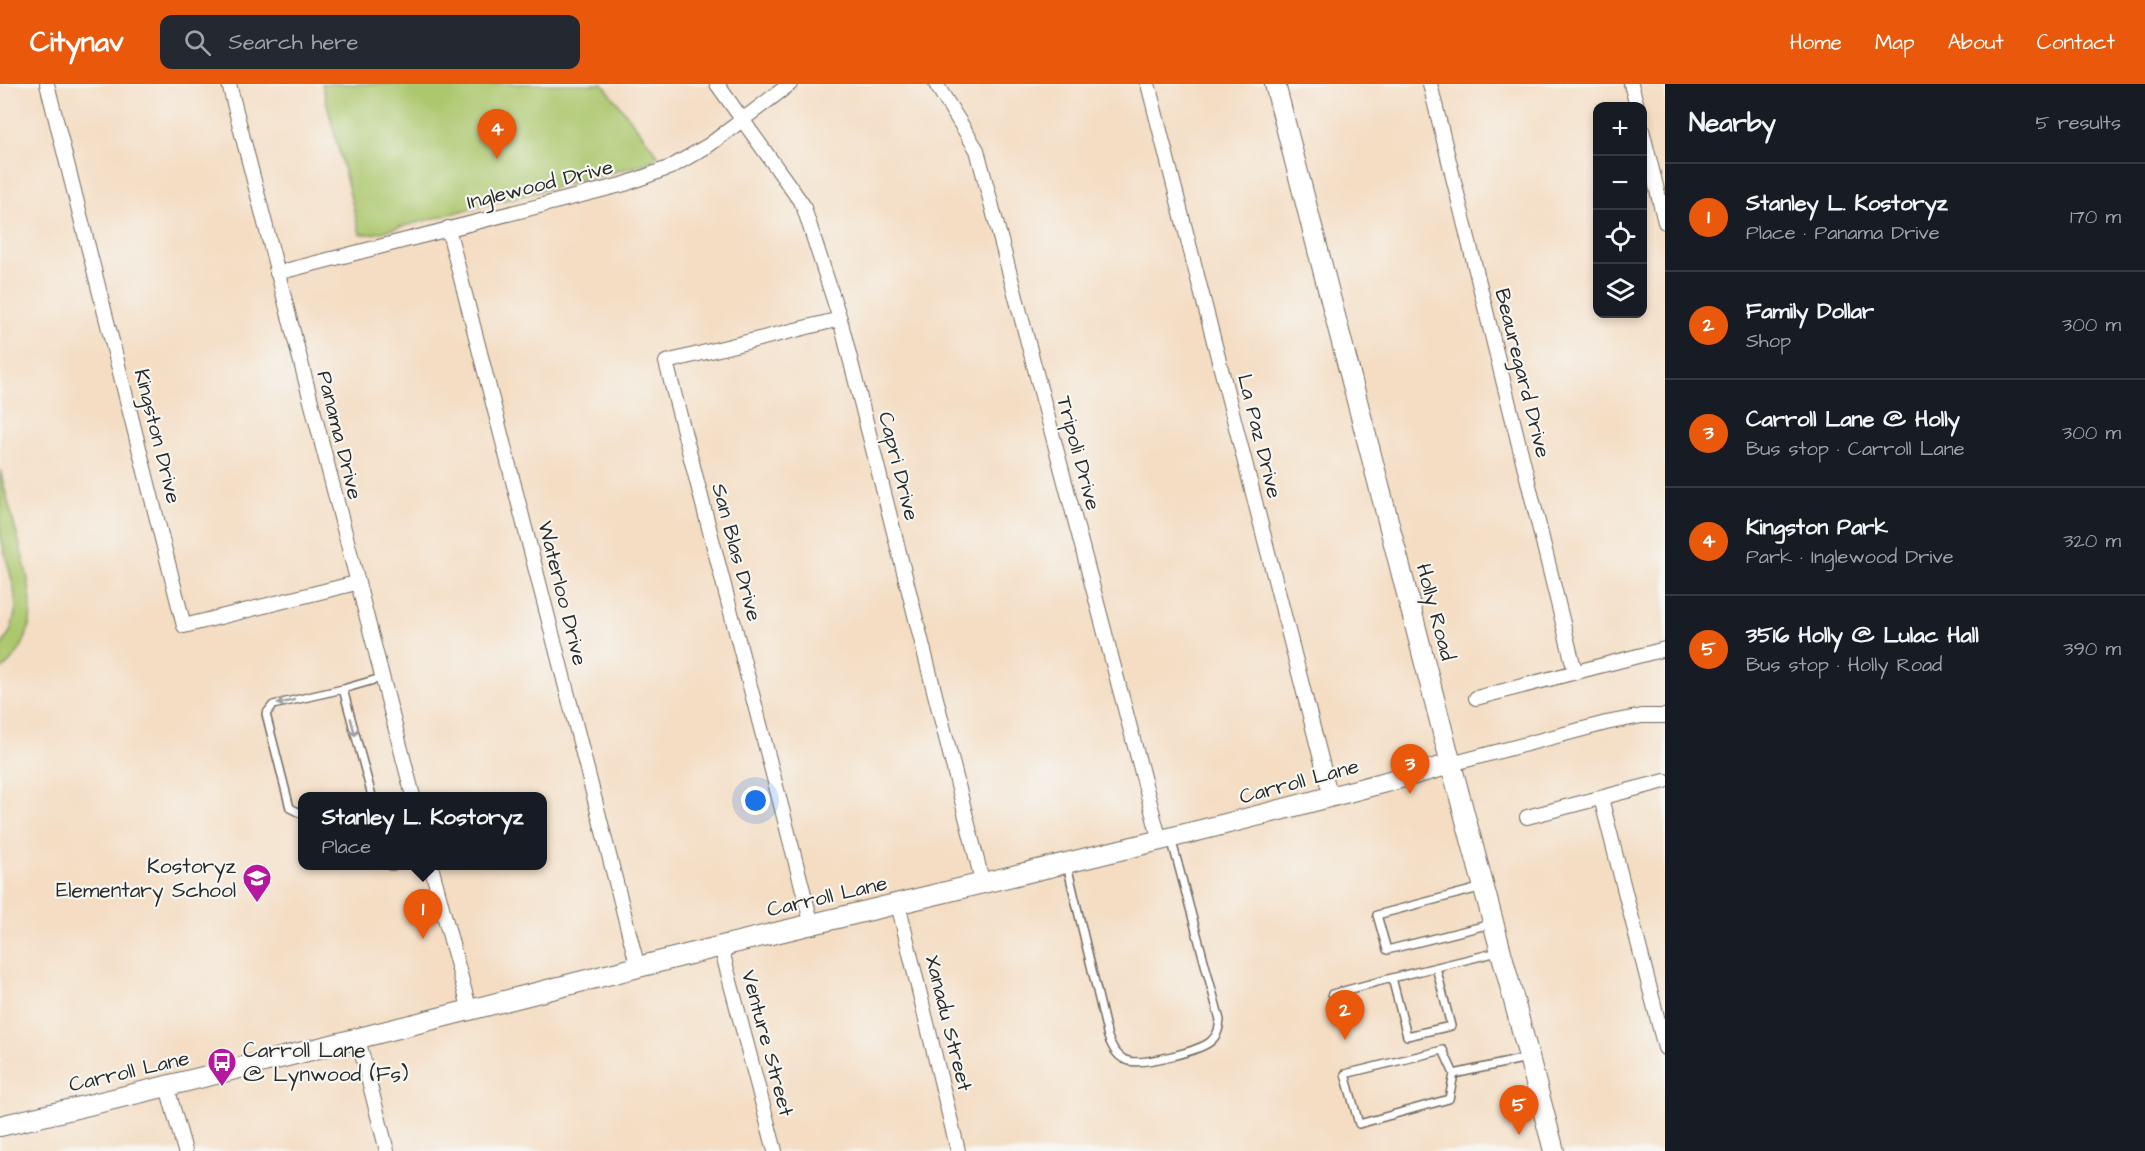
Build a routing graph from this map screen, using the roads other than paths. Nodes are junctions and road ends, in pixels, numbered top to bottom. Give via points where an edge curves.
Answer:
1 (47, 84) edge
2 (229, 84) edge
3 (717, 84) edge
4 (790, 84) edge
5 (936, 84) edge
6 (1148, 84) edge
7 (1275, 84) edge
8 (1430, 84) edge
9 (1631, 84) edge
10 (1636, 102) edge
11 (744, 120) junction
12 (1647, 150) edge
13 (1665, 222) edge
14 (448, 228) junction
15 (277, 273) junction
16 (840, 319) junction
17 (356, 583) junction
18 (1665, 649) edge
19 (1575, 672) junction
20 (381, 678) junction
21 (343, 689) junction
22 (1476, 698) dead end
23 (1665, 716) edge
24 (1451, 764) junction
25 (1665, 781) edge
26 (368, 792) edge
27 (412, 792) edge
28 (1331, 798) junction
29 (1601, 798) junction
30 (298, 812) edge
31 (1527, 817) dead end
32 (1166, 840) junction
33 (1066, 864) junction
34 (432, 870) edge
35 (983, 884) junction
36 (1484, 887) junction
37 (898, 904) junction
38 (1493, 923) junction
39 (812, 925) junction
40 (721, 947) junction
41 (1501, 951) junction
42 (1436, 967) junction
43 (638, 968) junction
44 (1392, 978) junction
45 (1332, 994) dead end
46 (470, 1011) junction
47 (358, 1040) junction
48 (1665, 1048) edge
49 (1530, 1058) junction
50 (1454, 1074) junction
51 (167, 1087) junction
52 (0, 1126) edge
53 (185, 1151) edge
54 (387, 1151) edge
55 (775, 1151) edge
56 (958, 1151) edge
57 (1554, 1151) edge

1 - 17 street, Kingston Drive via 184,627
2 - 15 street, Panama Drive
3 - 11 street, Capri Drive
4 - 11 street, Inglewood Drive
5 - 32 street, Tripoli Drive via 977,150
6 - 28 street, La Paz Drive
7 - 24 street, Holly Road
8 - 19 street, Beauregard Drive
9 - 10 street
11 - 14 street, Inglewood Drive via 670,167 625,184
11 - 16 street, Capri Drive via 804,205
12 - 13 street
14 - 15 street, Inglewood Drive
14 - 43 street, Waterloo Drive
15 - 17 street, Panama Drive
16 - 35 street, Capri Drive
16 - 39 street, San Blas Drive via 666,362
17 - 20 street, Panama Drive
18 - 19 street
19 - 22 street
20 - 21 lane
20 - 27 street, Panama Drive
21 -> 26 lane
21 -> 30 lane via 273,705 266,714 290,808
23 - 24 street, Carroll Lane via 1606,723
24 - 28 street, Carroll Lane
24 - 36 street, Holly Road
25 - 29 street
28 - 32 street, Carroll Lane
29 - 31 street
29 - 48 street
32 - 33 street, Carroll Lane
32 - 33 lane via 1217,1004 1219,1028 1210,1042 1197,1049 1130,1062 1113,1050
33 - 35 street, Carroll Lane
34 - 46 street
35 - 37 street, Carroll Lane
36 - 38 street, Holly Road
36 - 38 lane via 1377,915 1387,950
37 - 39 street, Carroll Lane
37 - 56 street, Xanadu Street
38 - 41 street, Holly Road
39 - 40 street, Carroll Lane
40 - 43 street, Carroll Lane
40 - 55 street, Venture Street
41 - 42 lane
41 - 49 street, Holly Road
42 - 44 lane
42 - 44 lane via 1451,1026 1407,1036
43 - 46 street, Carroll Lane
44 - 45 lane
46 - 47 street, Carroll Lane
47 - 51 street, Carroll Lane
47 - 54 street
49 - 50 lane
49 - 57 street, Holly Road
50 - 50 lane via 1443,1050 1345,1074 1359,1124 1449,1099
51 - 52 street, Carroll Lane
51 - 53 street

